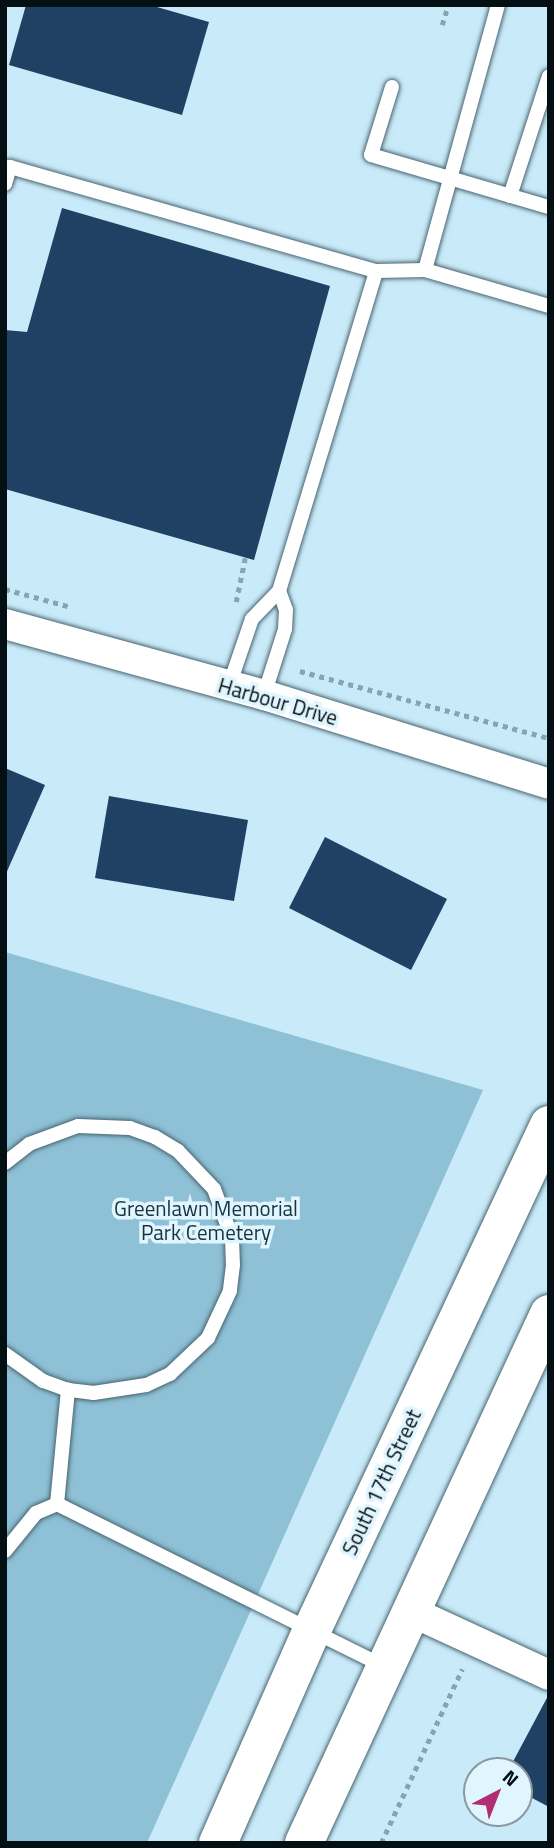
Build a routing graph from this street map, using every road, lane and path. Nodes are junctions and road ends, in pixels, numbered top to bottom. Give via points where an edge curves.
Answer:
1 (448, 5) edge
2 (498, 5) edge
3 (442, 25) dead end
4 (549, 76) edge
5 (392, 87) dead end
6 (450, 179) junction
7 (5, 184) edge
8 (510, 196) junction
9 (549, 207) edge
10 (425, 270) junction
11 (376, 271) junction
12 (549, 306) edge
13 (279, 591) junction
14 (5, 624) edge
15 (229, 686) junction
16 (264, 695) junction
17 (549, 784) edge
18 (549, 1125) edge
19 (5, 1163) edge
20 (549, 1314) edge
21 (5, 1354) edge
22 (68, 1390) junction
23 (57, 1504) junction
24 (5, 1551) edge
25 (412, 1612) junction
26 (311, 1632) junction
27 (474, 1642) junction
28 (386, 1667) junction
29 (549, 1675) edge
30 (218, 1843) edge
31 (304, 1843) edge
32 (381, 1843) edge

1 - 3 path
2 - 6 lane
4 - 8 lane
5 - 6 lane via 371,155
6 - 8 lane
6 - 10 lane
7 - 11 lane via 10,167
8 - 9 lane
10 - 11 lane
10 - 12 lane
11 - 13 lane
13 - 15 lane via 252,620
13 - 16 lane via 286,610 285,629
14 - 15 street, Harbour Drive
15 - 16 street, Harbour Drive
16 - 17 street, Harbour Drive
18 - 26 main road, South 17th Street
19 - 22 lane via 52,1132 78,1126 130,1128 155,1137 198,1168 214,1189 228,1226 233,1265 230,1291 208,1338 190,1358 146,1385 94,1393
20 - 25 main road
21 - 22 lane via 43,1381
22 - 23 lane
23 - 24 lane via 36,1513
23 - 26 lane
25 - 27 street
25 - 28 main road
26 - 28 lane
26 - 30 main road, South 17th Street
27 - 29 street
27 - 32 path
28 - 31 main road

